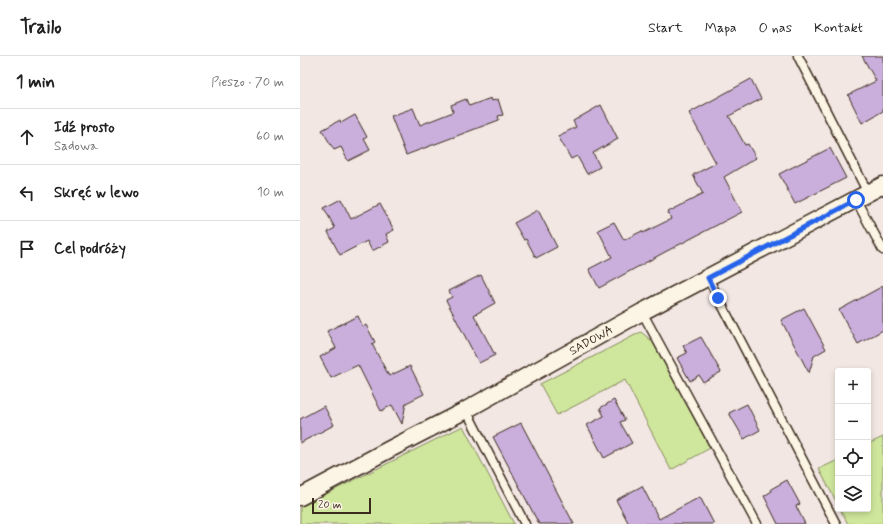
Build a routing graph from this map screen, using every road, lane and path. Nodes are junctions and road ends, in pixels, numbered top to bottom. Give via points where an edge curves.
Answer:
1 (798, 56) edge
2 (883, 185) edge
3 (862, 196) junction
4 (883, 250) edge
5 (708, 278) junction
6 (642, 312) junction
7 (466, 410) junction
8 (300, 497) edge
9 (525, 524) edge
10 (757, 524) edge
11 (836, 524) edge

1 - 3 lane
2 - 3 street, SADOWA
3 - 4 lane
3 - 5 street, SADOWA
5 - 6 street, SADOWA
5 - 11 lane
6 - 7 street, SADOWA
6 - 10 lane
7 - 8 street, SADOWA
7 - 9 lane

